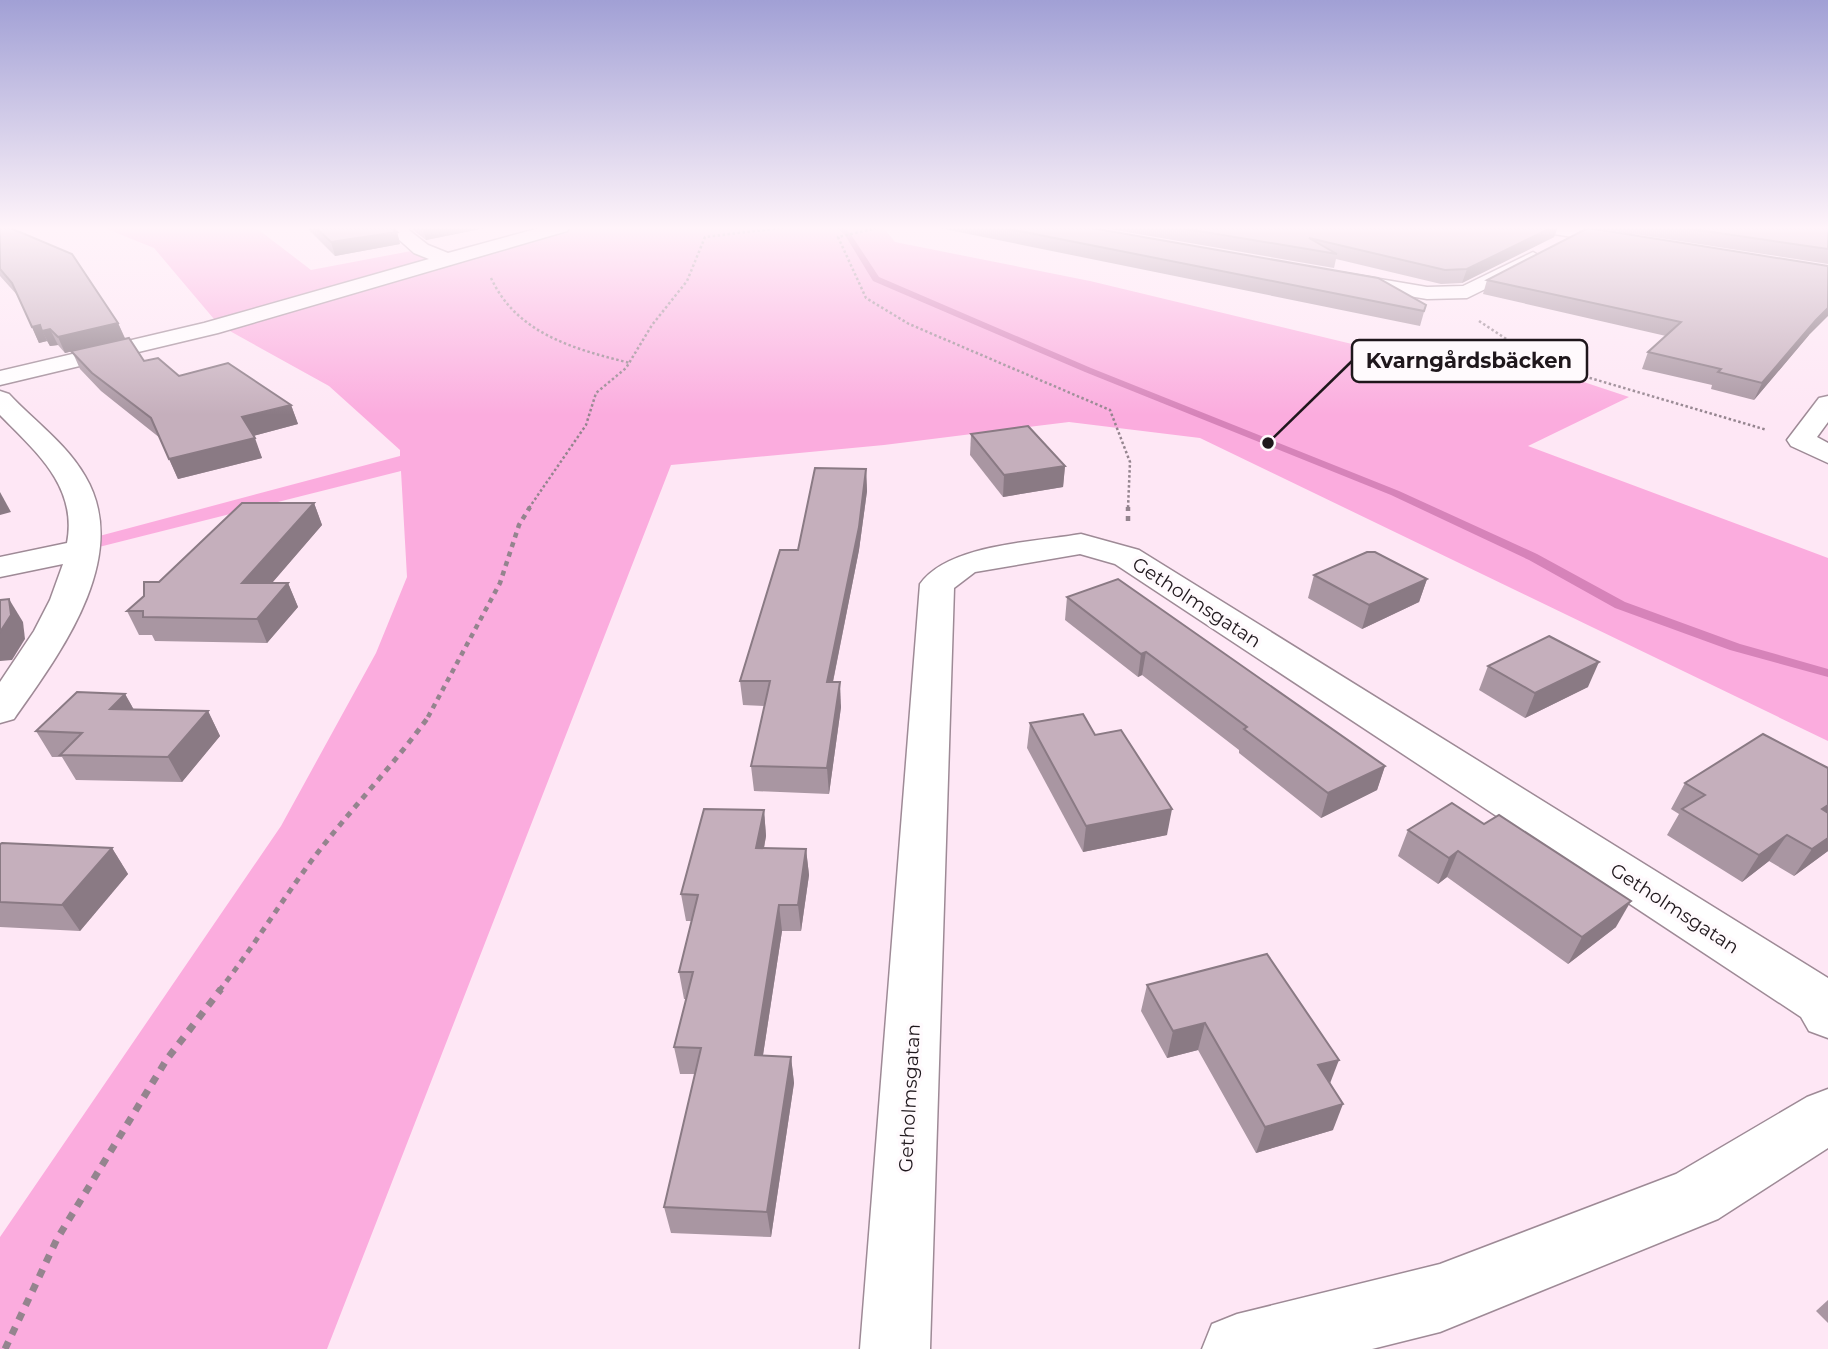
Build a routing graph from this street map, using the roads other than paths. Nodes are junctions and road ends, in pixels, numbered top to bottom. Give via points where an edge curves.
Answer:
1 (343, 290) edge
2 (1410, 290) edge
3 (1471, 290) edge
4 (0, 378) edge
5 (0, 399) edge
6 (1828, 404) edge
7 (1828, 454) edge
8 (81, 550) junction
9 (0, 566) edge
10 (0, 710) edge
11 (1828, 1015) edge
12 (1828, 1116) edge
13 (895, 1349) edge
14 (1237, 1349) edge

1 - 4 street via 210,328
2 - 3 street
5 - 8 street via 72,478 83,519
6 - 7 street via 1801,440
8 - 9 street
8 - 10 street via 60,620
11 - 13 street, Getholmsgatan via 1820,1001 1126,556 1081,544 965,564 937,584
12 - 14 street via 1696,1197 1452,1293

